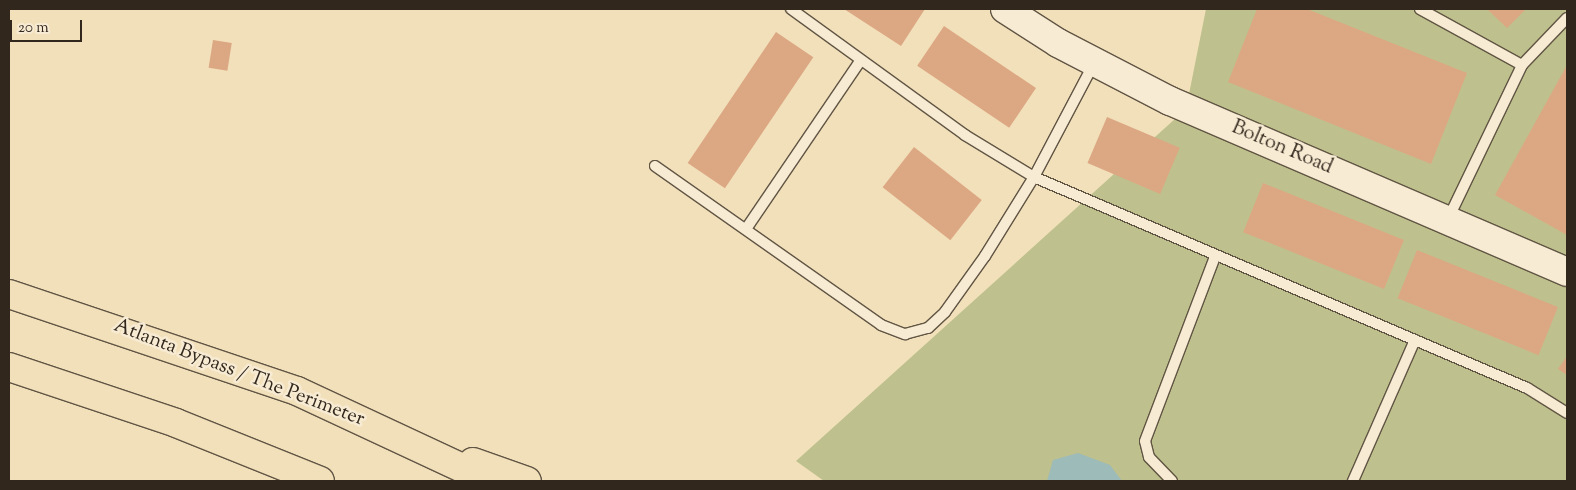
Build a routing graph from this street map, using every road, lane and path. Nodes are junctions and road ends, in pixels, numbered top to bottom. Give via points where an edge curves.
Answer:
1 (791, 9) edge
2 (1005, 9) edge
3 (1420, 9) edge
4 (1567, 18) edge
5 (860, 60) junction
6 (1095, 62) junction
7 (1522, 65) junction
8 (655, 166) dead end
9 (1034, 177) junction
10 (1448, 218) junction
11 (746, 229) junction
12 (1215, 257) junction
13 (1567, 272) edge
14 (9, 294) edge
15 (1415, 340) junction
16 (9, 367) edge
17 (1567, 413) edge
18 (394, 433) junction
19 (320, 481) edge
20 (490, 481) edge
21 (527, 481) edge
22 (1172, 481) edge
23 (1353, 481) edge

1 - 5 lane
2 - 6 street, Bolton Road
3 - 7 lane
4 - 7 lane
5 - 9 lane
5 - 11 lane
6 - 9 lane
6 - 10 street, Bolton Road via 1170,101
7 - 10 lane
8 - 11 lane
9 - 11 lane via 945,312 928,328 905,334 881,325
9 - 12 lane
10 - 13 street, Bolton Road
12 - 15 lane
12 - 22 lane via 1145,441 1149,457
14 - 18 highway, Atlanta Bypass / The Perimeter via 206,357
15 - 17 lane via 1527,388
15 - 23 lane
16 - 19 highway via 176,423
18 - 20 highway, Atlanta Bypass / The Perimeter
18 - 21 highway

